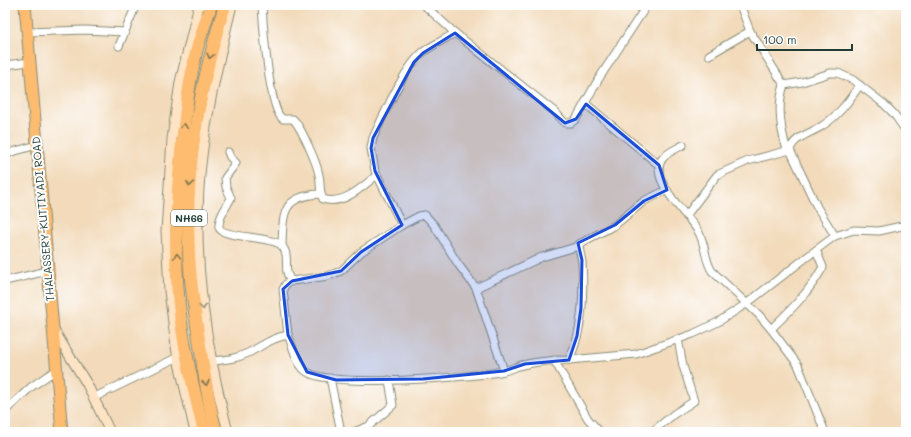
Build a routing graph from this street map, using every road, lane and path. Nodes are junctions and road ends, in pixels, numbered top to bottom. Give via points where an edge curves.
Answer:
1 (25, 5) edge
2 (136, 5) edge
3 (199, 5) edge
4 (212, 5) edge
5 (225, 5) edge
6 (232, 5) edge
7 (262, 5) edge
8 (424, 5) edge
9 (647, 5) edge
10 (740, 5) edge
11 (750, 31) junction
12 (27, 32) junction
13 (125, 32) junction
14 (455, 33) junction
15 (119, 46) dead end
16 (709, 55) dead end
17 (30, 62) junction
18 (5, 65) edge
19 (784, 85) junction
20 (860, 85) junction
21 (586, 104) junction
22 (906, 131) edge
23 (37, 145) junction
24 (683, 145) dead end
25 (789, 150) junction
26 (228, 152) dead end
27 (5, 154) edge
28 (659, 165) junction
29 (377, 175) junction
30 (667, 190) junction
31 (320, 194) junction
32 (686, 216) junction
33 (402, 225) junction
34 (906, 226) edge
35 (835, 236) junction
36 (282, 246) junction
37 (579, 246) junction
38 (816, 250) junction
39 (47, 271) junction
40 (5, 281) edge
41 (292, 281) junction
42 (476, 288) junction
43 (746, 304) junction
44 (52, 328) junction
45 (771, 329) junction
46 (288, 335) junction
47 (678, 339) junction
48 (178, 357) junction
49 (554, 360) junction
50 (569, 360) junction
51 (211, 361) junction
52 (56, 370) junction
53 (504, 371) junction
54 (330, 378) junction
55 (389, 380) junction
56 (93, 398) junction
57 (5, 411) edge
58 (62, 432) edge
59 (110, 432) edge
60 (195, 432) edge
61 (204, 432) edge
62 (216, 432) edge
63 (228, 432) edge
64 (341, 432) edge
65 (354, 432) edge
66 (600, 432) edge
67 (652, 432) edge
68 (825, 432) edge

1 - 12 main road, THALASSERY-KUTTIYADI ROAD
2 - 13 street
3 - 48 street via 178,96 172,139 166,231
61 -> 4 highway, NH66 via 181,322 176,238 180,162 188,98 198,46
5 -> 62 highway, NH66 via 211,51 197,117 189,198 188,252 198,332
6 -> 51 street via 210,100 198,220 202,300
7 - 31 street via 265,47 276,107 280,118 293,119 301,128 319,173
8 - 14 street
9 - 21 street via 598,80
10 - 11 street
11 - 16 street
11 - 19 street
12 - 13 street
12 - 17 main road, THALASSERY-KUTTIYADI ROAD
13 - 15 street
14 - 21 street via 566,123 576,119
14 - 29 street via 423,53 404,77 374,138 372,155
17 - 18 street
17 - 23 main road, THALASSERY-KUTTIYADI ROAD
19 - 20 street via 838,73
19 - 25 street via 779,105 783,136
20 - 22 street via 894,114
20 - 25 street via 844,108 821,127 796,140
21 - 28 street
23 - 27 street
23 - 39 main road, THALASSERY-KUTTIYADI ROAD
24 - 28 street via 670,152
25 - 32 street via 748,160 717,175
25 - 35 street via 817,207
26 - 36 street via 236,163 225,178 224,183 231,198 220,221 220,230 227,234 278,242
28 - 30 street
29 - 31 street via 342,200 330,202 323,199
29 - 33 street
30 - 32 street
30 - 37 street via 644,201 615,225 581,242
31 - 36 street via 305,195 293,201 288,207 284,216
32 - 43 street via 698,231 712,271
33 - 41 street via 361,252 341,271 328,276
33 - 42 street via 419,216 425,215 430,219
34 - 35 street via 879,231 854,230
35 - 38 street
36 - 41 street via 286,255 288,278
37 - 42 street via 542,257
37 - 50 street via 582,276 581,308 577,336
38 - 43 street
38 - 45 street via 823,267 803,298
39 - 40 street
39 - 44 main road, THALASSERY-KUTTIYADI ROAD
41 - 46 street via 283,289
42 - 53 street
43 - 45 street
43 - 47 street via 718,322
44 - 52 main road, THALASSERY-KUTTIYADI ROAD
44 - 56 street
45 - 68 street via 798,365
46 - 51 street via 270,340 248,353 229,360
46 - 54 street via 298,359 307,372
47 - 50 street via 636,354
47 - 67 street via 694,401
48 - 56 street
48 - 60 street
49 - 50 street
49 - 53 street via 526,364
49 - 66 street via 588,419
51 - 63 street
52 - 57 street
52 - 58 main road, THALASSERY-KUTTIYADI ROAD
53 - 55 street
54 - 55 street
54 - 64 street
55 - 65 street via 393,405 369,426
56 - 59 street

